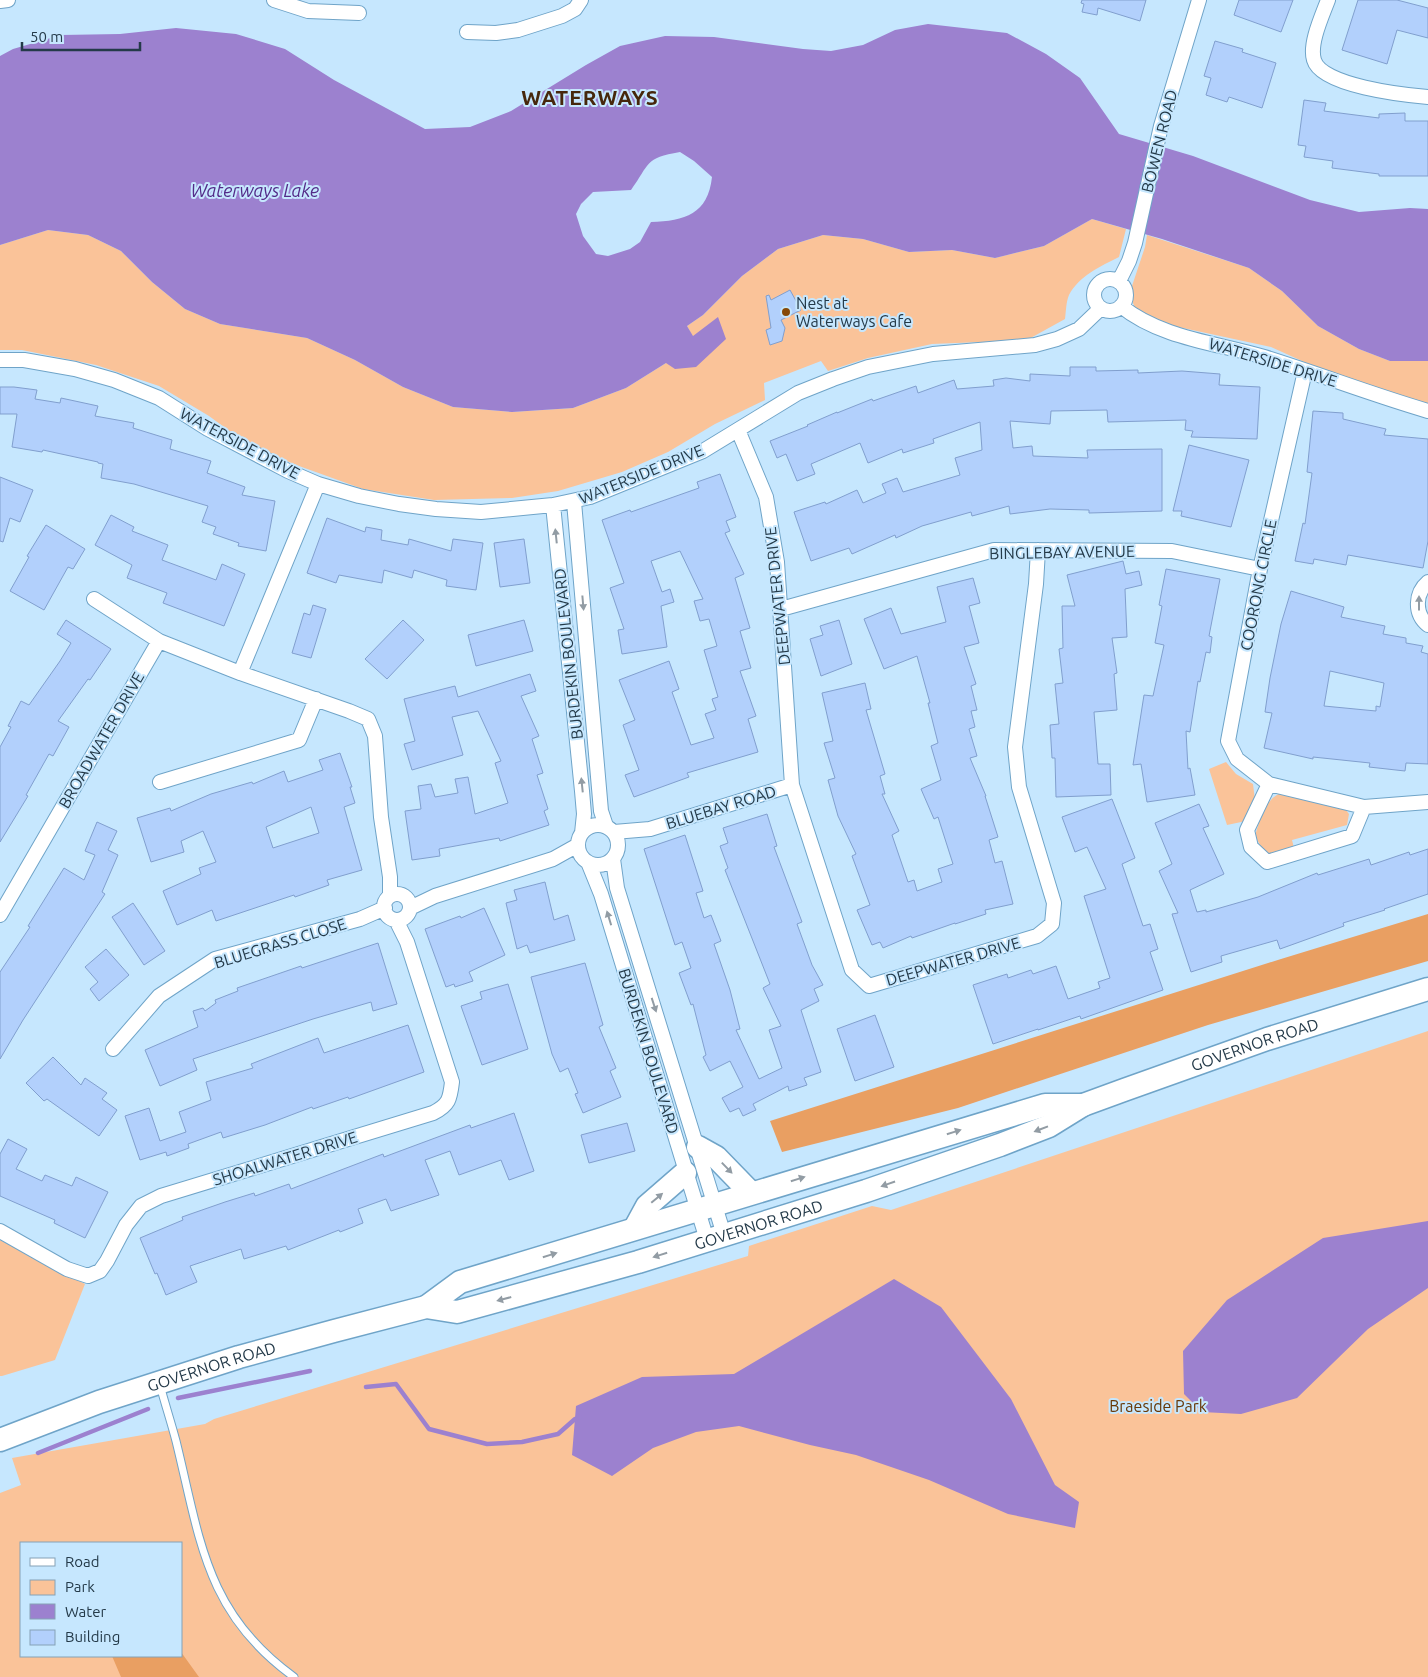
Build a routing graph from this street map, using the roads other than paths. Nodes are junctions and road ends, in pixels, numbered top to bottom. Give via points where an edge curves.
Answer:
1 (8, 0) edge
2 (274, 0) edge
3 (581, 0) edge
4 (1199, 0) edge
5 (1328, 0) edge
6 (0, 1) edge
7 (359, 13) dead end
8 (467, 32) dead end
9 (1428, 97) edge
10 (1118, 281) junction
11 (1121, 306) junction
12 (1101, 308) junction
13 (0, 360) edge
14 (1305, 371) junction
15 (1428, 411) edge
16 (738, 430) junction
17 (318, 484) junction
18 (574, 502) junction
19 (553, 505) junction
20 (1038, 550) junction
21 (1260, 569) junction
22 (1428, 582) edge
23 (94, 599) dead end
24 (781, 609) junction
25 (1428, 625) edge
26 (158, 641) junction
27 (240, 673) junction
28 (316, 699) junction
29 (160, 782) dead end
30 (1270, 784) junction
31 (792, 785) junction
32 (1428, 802) edge
33 (1364, 807) junction
34 (610, 829) junction
35 (650, 829) junction
36 (583, 850) junction
37 (615, 853) junction
38 (398, 907) junction
39 (0, 915) edge
40 (1428, 989) edge
41 (113, 1049) dead end
42 (1083, 1105) junction
43 (698, 1147) junction
44 (685, 1173) junction
45 (751, 1193) junction
46 (706, 1207) junction
47 (636, 1228) junction
48 (0, 1231) edge
49 (715, 1238) junction
50 (426, 1308) junction
51 (160, 1382) junction
52 (0, 1440) edge
53 (294, 1677) edge

1 - 6 street
2 - 7 street via 308,11
3 - 8 street via 575,9 562,16 518,30
4 - 10 street, BOWEN ROAD via 1161,126 1135,243
5 - 9 street via 1313,45 1317,68 1334,78 1372,90
10 - 11 street via 1125,292
10 - 12 street via 1108,279 1098,284 1094,299
11 - 12 street via 1111,310
11 - 14 street, WATERSIDE DRIVE via 1135,318 1165,330
12 - 16 street, WATERSIDE DRIVE via 1079,329 1035,345 933,354 859,370 798,393
13 - 17 street, WATERSIDE DRIVE via 24,360 114,380 159,398 208,429
14 - 15 street, WATERSIDE DRIVE
14 - 21 street, COORONG CIRCLE
16 - 18 street, WATERSIDE DRIVE via 703,451
16 - 24 street, DEEPWATER DRIVE via 766,497
17 - 19 street, WATERSIDE DRIVE via 359,496 436,509 481,512
17 - 27 street
18 - 19 street, WATERSIDE DRIVE
18 -> 34 street, BURDEKIN BOULEVARD via 601,811
36 -> 19 street, BURDEKIN BOULEVARD via 584,814
20 - 21 street, BINGLEBAY AVENUE via 1172,551
20 - 24 street, BINGLEBAY AVENUE via 994,550
20 - 31 street, DEEPWATER DRIVE via 1015,746 1019,787 1054,903 1052,924 1037,936 868,986 852,970
21 - 30 street, COORONG CIRCLE via 1228,741 1237,759
25 -> 22 street via 1418,607 1418,598
23 - 26 street
24 - 31 street, DEEPWATER DRIVE
26 - 27 street
26 - 39 street, BROADWATER DRIVE
27 - 28 street
28 - 29 street via 299,740
28 - 38 street via 368,719 375,736 381,817
30 - 33 street, COORONG CIRCLE
30 - 33 street via 1247,830 1251,847 1267,862 1352,836
31 - 35 street, BLUEBAY ROAD
32 - 33 street, COORONG CIRCLE
34 - 35 street, BLUEBAY ROAD
34 - 36 street via 593,826
34 - 37 street via 617,837
35 - 37 street, BLUEBAY ROAD
36 - 37 street via 601,865
36 - 38 street, BLUEGRASS CLOSE
44 -> 36 street, BURDEKIN BOULEVARD via 601,894
37 -> 43 street, BURDEKIN BOULEVARD via 617,888
38 - 41 street, BLUEGRASS CLOSE via 216,959 160,996
38 - 48 street, SHOALWATER DRIVE via 452,1082 444,1108 161,1196 141,1206 126,1225 108,1261 100,1271 88,1276 68,1269
40 - 42 main road, GOVERNOR ROAD via 1267,1039
45 -> 42 main road, GOVERNOR ROAD via 1044,1105
42 -> 49 main road, GOVERNOR ROAD via 1049,1126 1000,1145
43 -> 45 main road via 716,1157
43 - 46 street, BURDEKIN BOULEVARD
44 - 46 street, BURDEKIN BOULEVARD
47 -> 44 main road via 647,1206
45 - 46 main road, GOVERNOR ROAD
46 - 47 main road, GOVERNOR ROAD
46 - 49 street, BURDEKIN BOULEVARD
50 -> 47 main road, GOVERNOR ROAD via 460,1282
49 -> 50 main road, GOVERNOR ROAD via 457,1312
50 - 51 main road, GOVERNOR ROAD via 325,1333
51 - 52 main road, GOVERNOR ROAD
51 - 53 lane via 198,1536 211,1575 234,1618 250,1639

